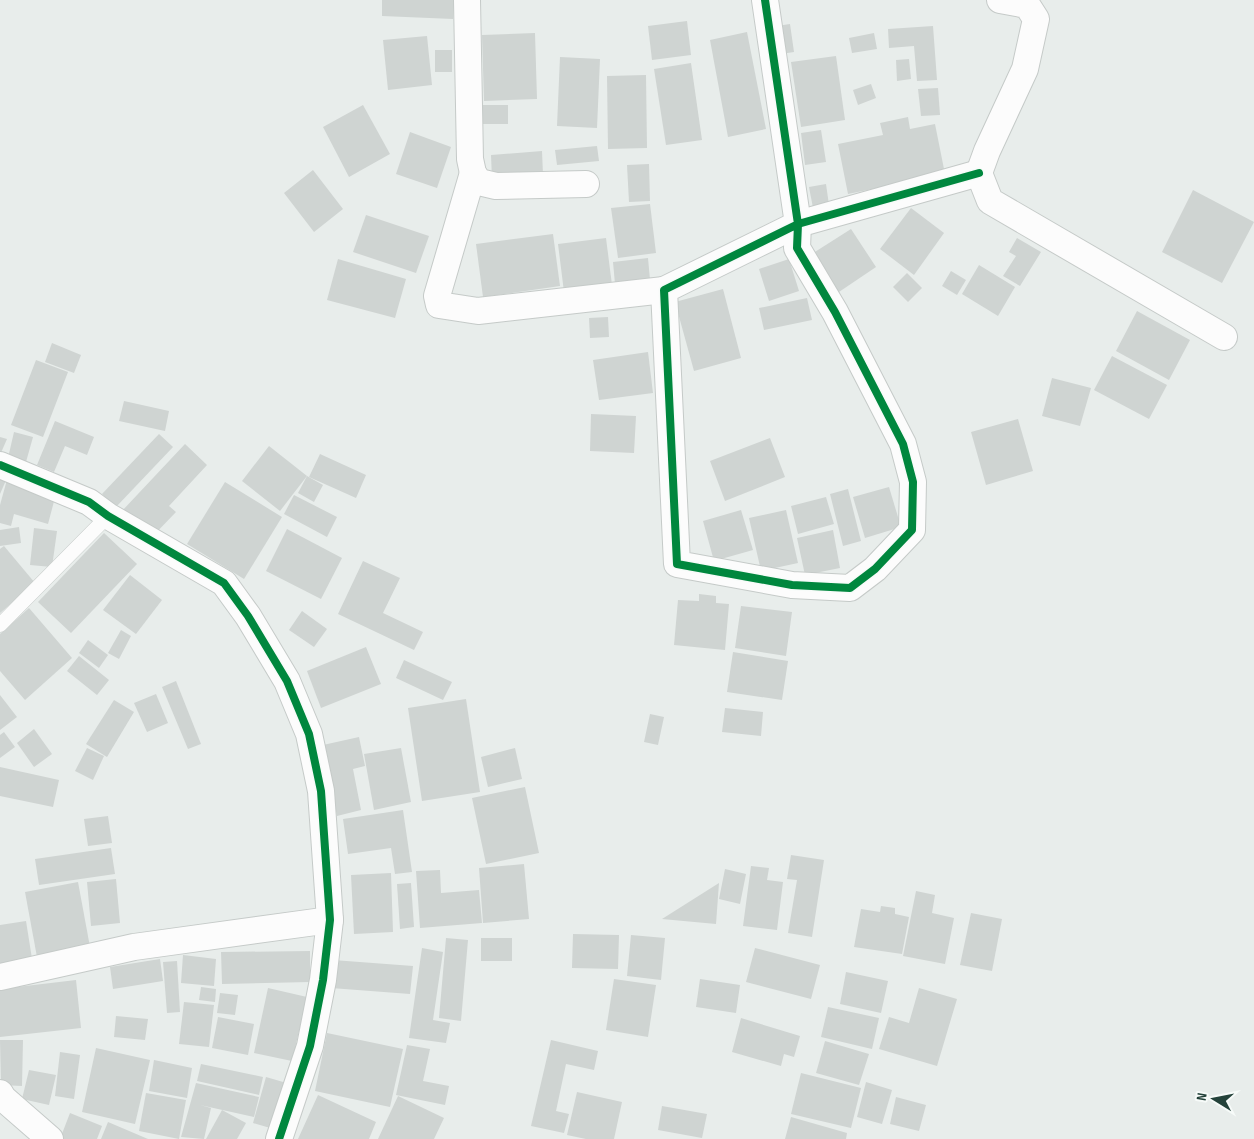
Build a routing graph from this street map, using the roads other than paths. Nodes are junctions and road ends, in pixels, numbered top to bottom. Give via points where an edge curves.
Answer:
1 (467, 0) edge
2 (764, 0) edge
3 (1000, 0) edge
4 (979, 173) junction
5 (473, 174) junction
6 (586, 184) dead end
7 (798, 224) junction
8 (664, 290) junction
9 (1224, 337) dead end
10 (0, 464) edge
11 (108, 516) junction
12 (0, 625) edge
13 (330, 920) junction
14 (0, 977) edge
15 (0, 1093) edge
16 (50, 1139) edge
17 (279, 1139) edge

1 - 5 street
2 - 7 street
3 - 4 street via 1027,5 1036,19 1025,69
4 - 7 street
4 - 9 street via 990,201
5 - 6 street via 479,182 496,186
5 - 8 street via 437,296 439,305 478,311
7 - 8 street
7 - 8 street via 797,248 835,312 903,444 913,482 912,530 875,569 850,588 792,585 677,564
10 - 11 street via 89,502
11 - 12 lane
11 - 13 street via 224,583 287,681 309,734 321,791
13 - 14 street via 134,947
13 - 17 street via 310,1046
15 - 16 street

